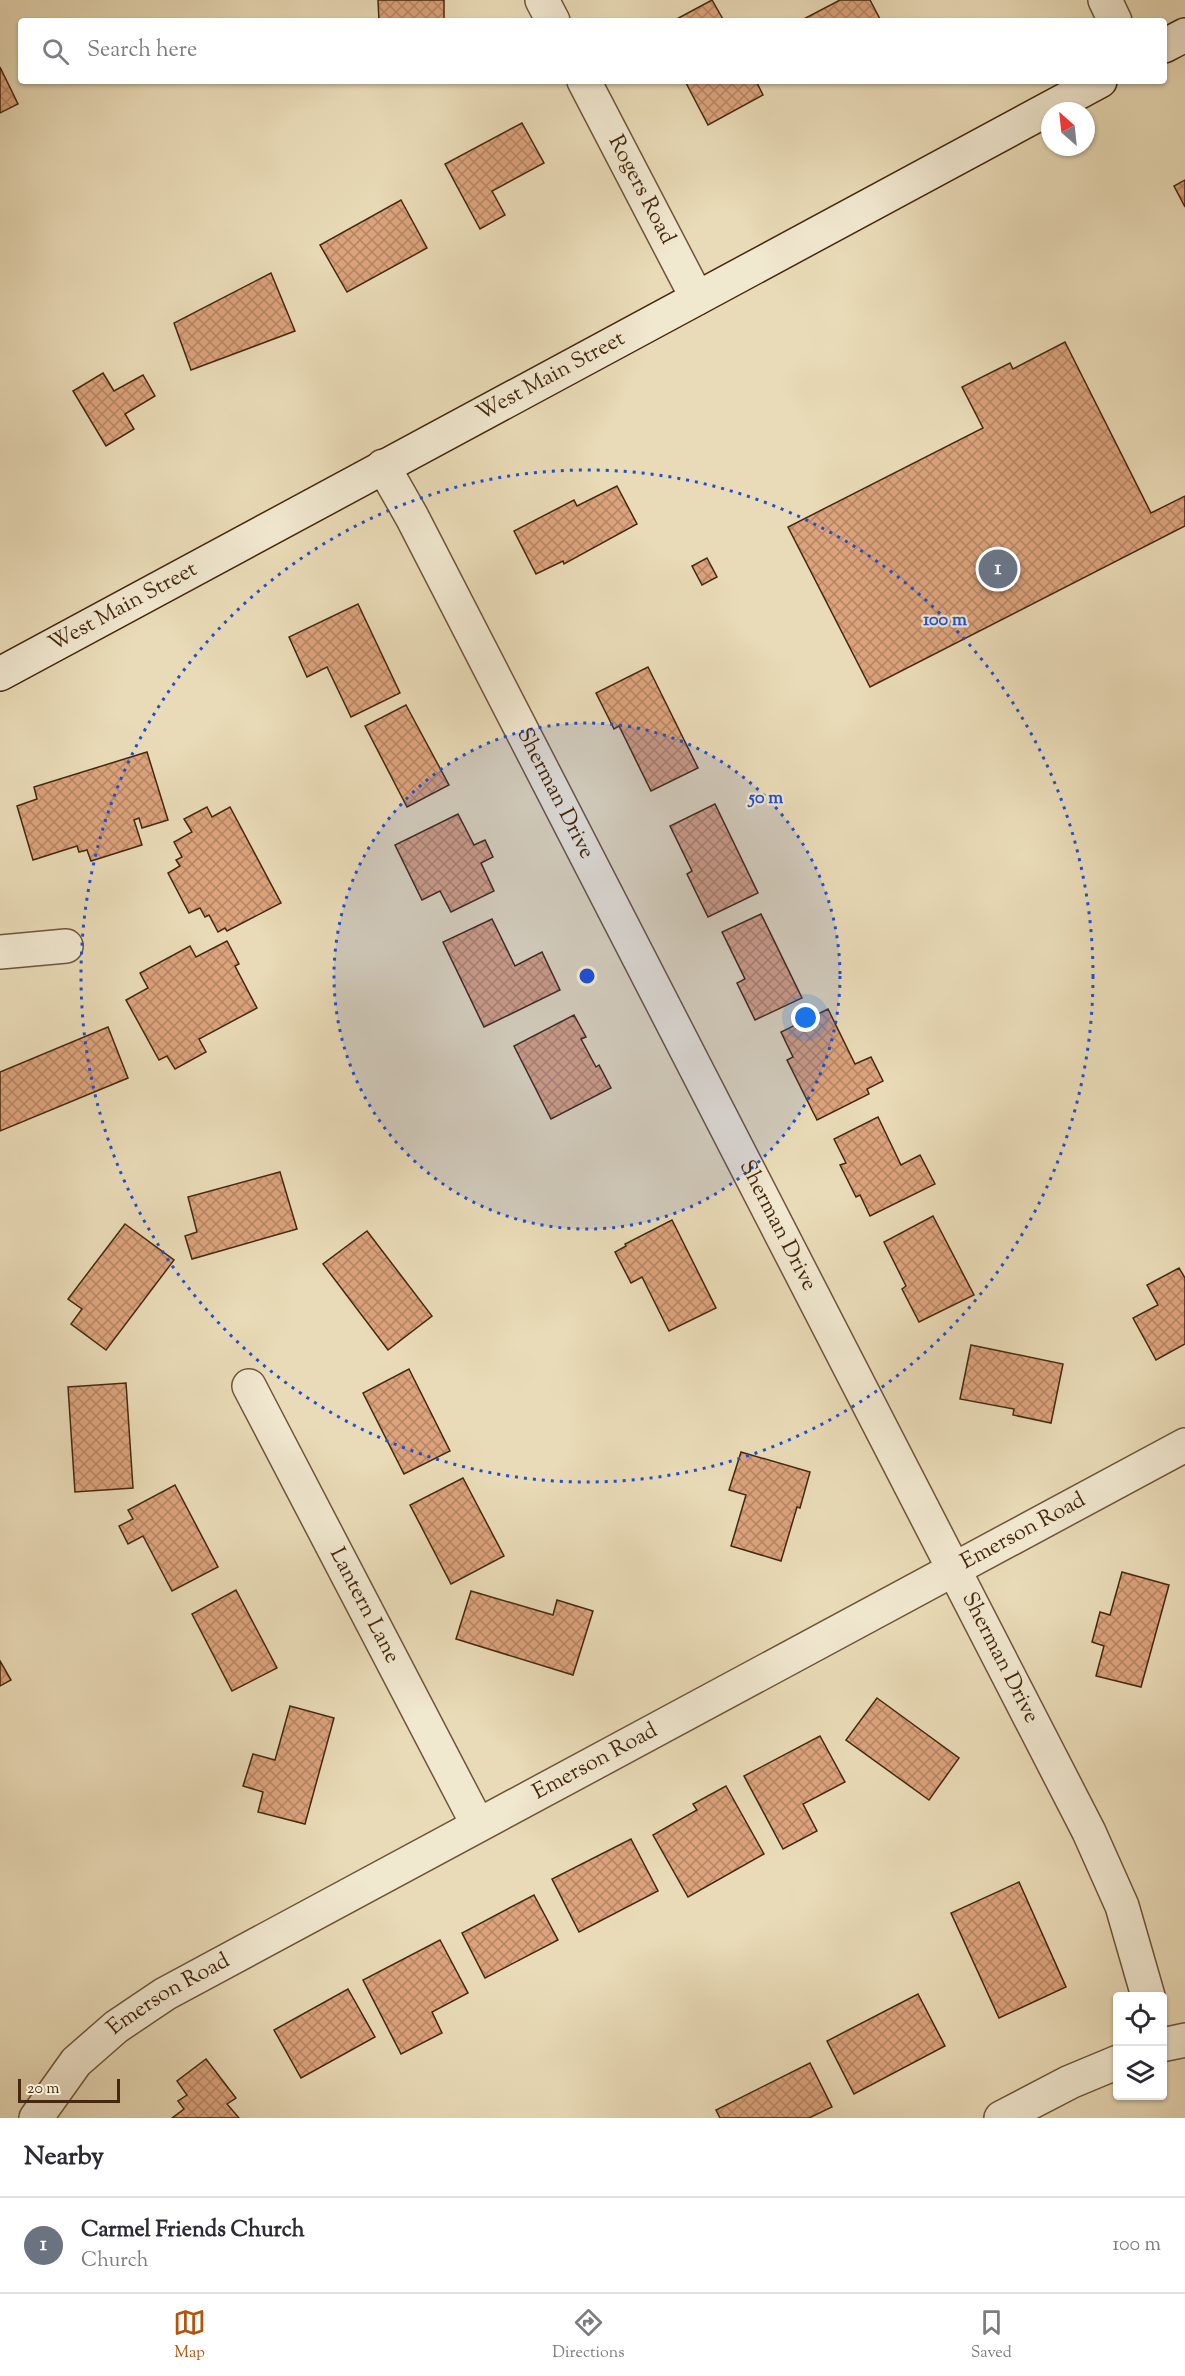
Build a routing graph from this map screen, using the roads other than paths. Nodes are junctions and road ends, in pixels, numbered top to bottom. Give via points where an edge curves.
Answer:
1 (542, 0) edge
2 (1105, 0) edge
3 (551, 18) edge
4 (1114, 18) edge
5 (1185, 34) edge
6 (1167, 44) edge
7 (586, 84) edge
8 (1094, 84) edge
9 (697, 298) junction
10 (383, 466) junction
11 (0, 674) edge
12 (66, 946) dead end
13 (0, 952) edge
14 (249, 1386) dead end
15 (1185, 1445) edge
16 (954, 1569) junction
17 (478, 1825) junction
18 (1147, 1992) edge
19 (1113, 2064) edge
20 (36, 2118) edge
21 (1000, 2118) edge

1 - 3 street
2 - 4 street
5 - 6 street
7 - 9 street, Rogers Road
8 - 9 street, West Main Street
9 - 10 street, West Main Street
10 - 11 street, West Main Street
10 - 16 street, Sherman Drive
12 - 13 street
14 - 17 street, Lantern Lane
15 - 16 street, Emerson Road
16 - 17 street, Emerson Road
16 - 18 street, Sherman Drive via 1089,1832 1122,1906
17 - 20 street, Emerson Road via 155,2001 116,2027 76,2062
19 - 21 street

